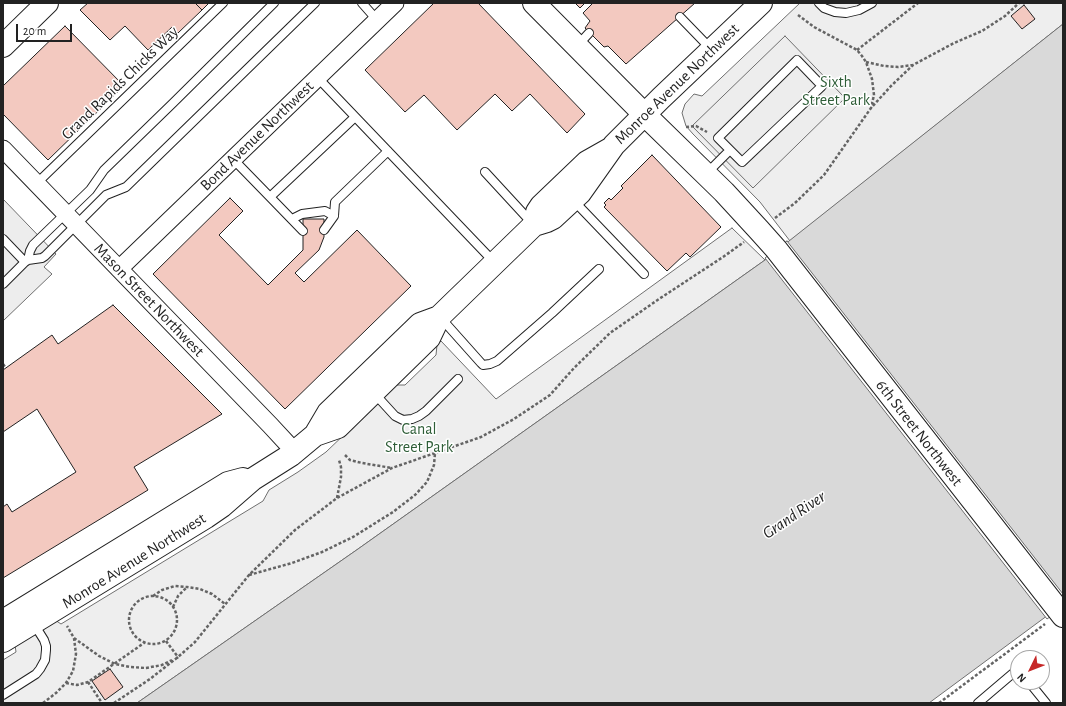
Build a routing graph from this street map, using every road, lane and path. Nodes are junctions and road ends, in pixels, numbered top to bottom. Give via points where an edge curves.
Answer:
1 (47, 3) edge
2 (223, 3) edge
3 (274, 3) edge
4 (315, 3) edge
5 (362, 3) edge
6 (534, 3) edge
7 (762, 3) edge
8 (819, 3) edge
9 (872, 3) edge
10 (918, 3) edge
11 (1019, 3) edge
12 (390, 5) edge
13 (798, 15) dead end
14 (680, 17) dead end
15 (377, 20) junction
16 (3, 46) edge
17 (712, 50) junction
18 (857, 50) junction
19 (866, 62) junction
20 (913, 65) junction
21 (318, 78) junction
22 (871, 108) junction
23 (645, 115) junction
24 (354, 117) junction
25 (685, 127) dead end
26 (718, 138) junction
27 (3, 149) edge
28 (610, 149) junction
29 (730, 150) junction
30 (388, 151) junction
31 (233, 159) junction
32 (485, 172) dead end
33 (706, 174) junction
34 (36, 184) junction
35 (270, 197) junction
36 (572, 199) junction
37 (334, 216) junction
38 (292, 219) junction
39 (71, 220) junction
40 (771, 221) dead end
41 (534, 225) junction
42 (324, 230) dead end
43 (303, 231) dead end
44 (749, 238) dead end
45 (3, 239) edge
46 (27, 261) junction
47 (495, 263) junction
48 (119, 269) junction
49 (599, 269) dead end
50 (644, 274) dead end
51 (3, 284) edge
52 (439, 317) junction
53 (3, 364) edge
54 (6, 368) dead end
55 (458, 379) dead end
56 (374, 393) junction
57 (315, 435) junction
58 (295, 452) junction
59 (435, 453) junction
60 (344, 455) dead end
61 (338, 460) dead end
62 (392, 468) junction
63 (337, 498) junction
64 (125, 556) junction
65 (249, 575) junction
66 (186, 587) junction
67 (153, 596) junction
68 (225, 604) junction
69 (173, 607) junction
70 (1061, 614) edge
71 (3, 621) edge
72 (33, 622) junction
73 (67, 626) dead end
74 (74, 638) junction
75 (3, 641) edge
76 (166, 641) junction
77 (144, 643) junction
78 (178, 657) junction
79 (115, 664) junction
80 (1010, 676) edge
81 (88, 682) junction
82 (66, 684) junction
83 (1036, 690) edge
84 (3, 695) edge
85 (44, 703) edge
86 (102, 703) edge
87 (114, 703) edge
88 (939, 703) edge
89 (978, 703) edge
90 (1046, 703) edge

1 - 16 main road
2 - 34 lane, Grand Rapids Chicks Way
3 - 39 lane via 104,170
4 - 39 lane via 126,187 106,196
5 - 15 lane
6 - 23 main road, 6th Street Northwest via 583,39
7 - 17 main road, Monroe Avenue Northwest
8 - 9 lane via 824,8 846,13
10 - 18 path
11 - 20 path via 982,32 954,43
12 - 15 street, Bond Avenue Northwest
13 - 18 path via 814,27
14 - 17 lane
15 - 21 street, Bond Avenue Northwest
17 - 23 main road, Monroe Avenue Northwest
18 - 19 path
19 - 20 path via 898,67
19 - 22 path via 874,95
20 - 22 path
21 - 24 lane
21 - 31 street, Bond Avenue Northwest
22 - 40 path via 824,176
23 - 28 main road, Monroe Avenue Northwest
23 - 33 main road, 6th Street Northwest
24 - 30 lane
24 - 35 lane
25 - 26 path via 696,126
26 - 29 lane
26 - 29 lane via 797,60 822,86 742,162
27 - 34 street, Mason Street Northwest
28 - 36 main road, Monroe Avenue Northwest via 580,193
28 - 41 main road, Monroe Avenue Northwest via 588,162 540,206
29 - 33 lane
30 - 37 lane via 335,202
30 - 47 lane
31 - 35 lane
31 - 48 street, Bond Avenue Northwest
32 - 41 lane
33 - 70 main road, 6th Street Northwest via 776,249
34 - 39 street, Mason Street Northwest
35 - 38 lane
36 - 41 main road, Monroe Avenue Northwest via 553,218
36 - 50 lane
37 - 38 lane via 325,211 302,214
37 - 42 lane
38 - 43 lane
39 - 46 lane via 33,245
39 - 46 lane via 42,258
39 - 48 street, Mason Street Northwest
41 - 47 main road, Monroe Avenue Northwest
44 - 59 path via 610,333 550,395 514,420 481,437
45 - 46 lane
46 - 51 lane
47 - 52 main road, Monroe Avenue Northwest
48 - 58 street, Mason Street Northwest
49 - 52 lane via 497,361 490,364 483,365
52 - 56 main road, Monroe Avenue Northwest via 429,338
52 - 57 main road, Monroe Avenue Northwest via 420,324 328,413
53 - 54 path
55 - 56 lane via 426,411 412,419 403,420 395,416
56 - 57 main road, Monroe Avenue Northwest via 338,427
57 - 58 main road, Monroe Avenue Northwest
58 - 64 main road, Monroe Avenue Northwest via 260,475 210,514
59 - 62 path
59 - 65 path via 434,465 427,482 393,512 353,537 322,552
60 - 62 path via 350,460
61 - 63 path via 341,477
62 - 63 path
63 - 65 path via 295,530
64 - 71 main road, Monroe Avenue Northwest
64 - 72 main road, Monroe Avenue Northwest
65 - 68 path
66 - 67 path via 175,586
66 - 68 path via 212,594
66 - 69 path
67 - 69 path via 161,598
67 - 77 path via 137,602 129,616 132,632
68 - 78 path via 195,642
69 - 76 path via 177,621 172,635
70 - 88 path
72 - 75 main road, Monroe Avenue Northwest
72 - 84 lane via 46,646 45,660 36,674
73 - 74 path
74 - 79 path
74 - 82 path via 76,654 73,671
76 - 77 path via 152,645
76 - 78 path
77 - 79 path
78 - 79 path via 162,665 146,668
78 - 87 path
79 - 81 path
80 - 89 lane
81 - 82 path
81 - 86 path
82 - 85 path
83 - 90 lane

